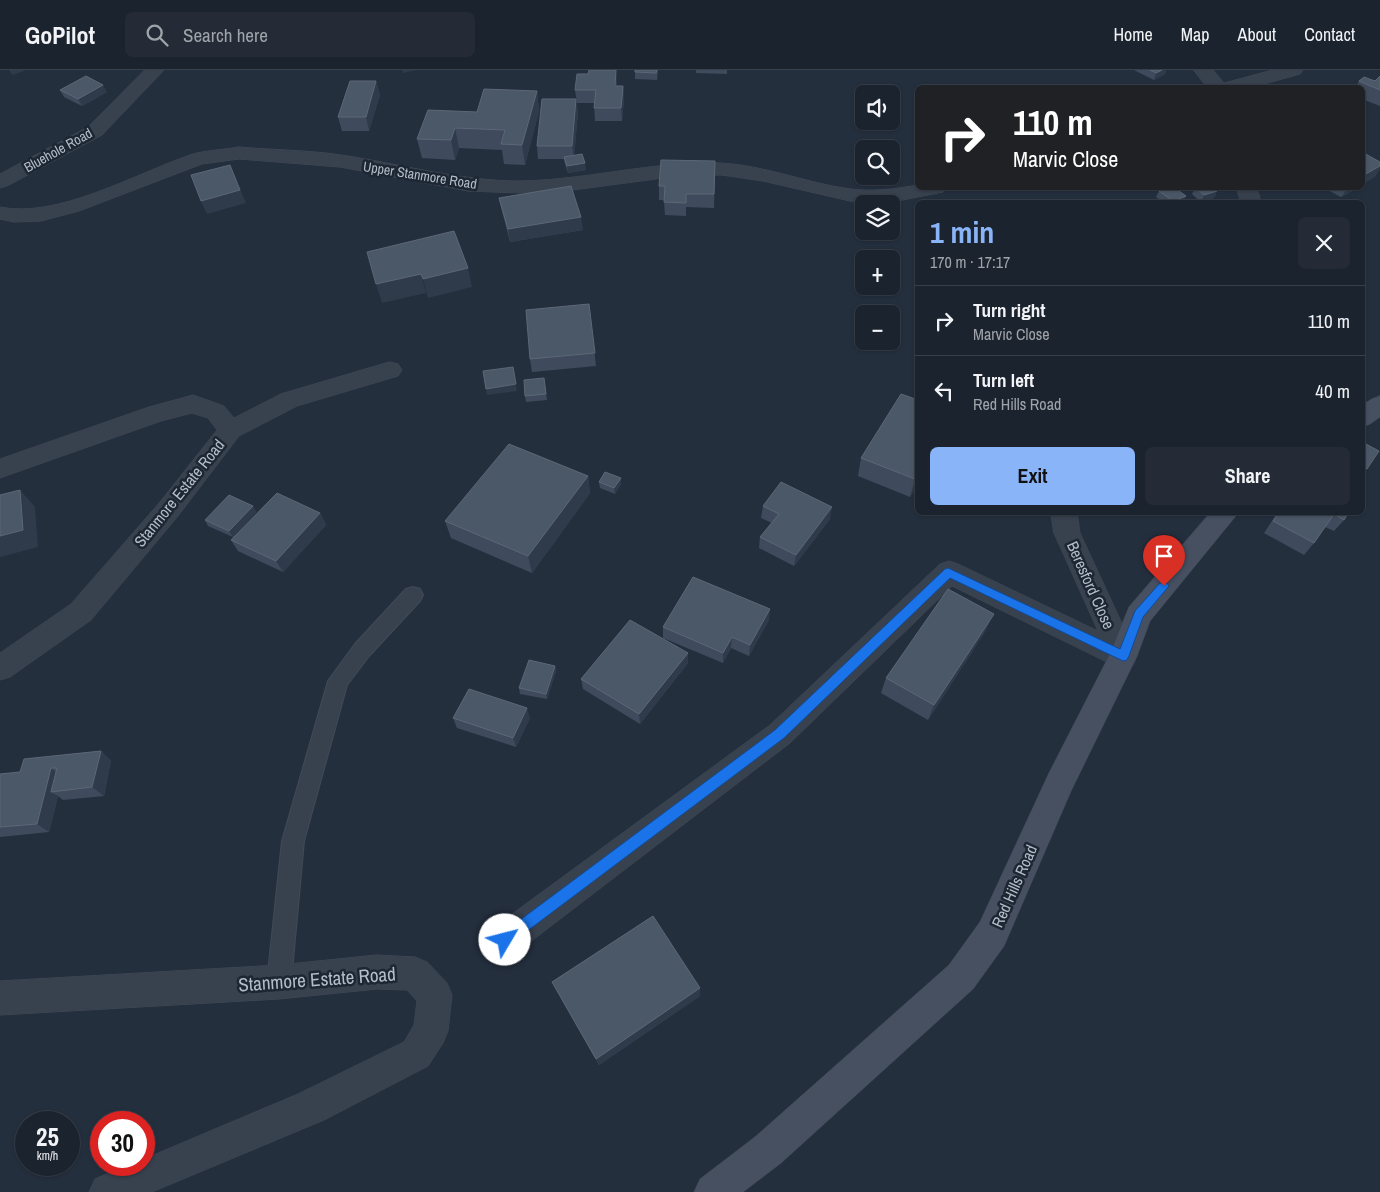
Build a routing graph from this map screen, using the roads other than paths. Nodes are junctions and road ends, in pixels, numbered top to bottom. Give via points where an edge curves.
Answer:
1 (155, 70) edge
2 (1203, 70) edge
3 (1294, 70) edge
4 (1216, 85) edge
5 (1238, 85) edge
6 (0, 182) edge
7 (925, 190) edge
8 (0, 213) edge
9 (390, 370) dead end
10 (1380, 404) edge
11 (1365, 416) edge
12 (230, 430) junction
13 (0, 470) edge
14 (1064, 515) edge
15 (1224, 515) edge
16 (413, 595) dead end
17 (1123, 656) junction
18 (0, 668) edge
19 (505, 940) dead end
20 (279, 982) junction
21 (0, 998) edge
22 (108, 1192) edge
23 (713, 1192) edge

1 - 6 street, Bluehole Road via 95,131
2 - 4 street
3 - 5 street
7 - 8 street, Upper Stanmore Road via 887,197 850,195 763,175 686,168 566,185 468,185 340,161 239,153 198,159 72,207 41,215
9 - 12 street, Stanmore Estate Road via 289,400
10 - 11 main road
12 - 13 street via 216,412 193,404 157,413
12 - 18 street, Stanmore Estate Road via 169,509 81,612
14 - 17 street, Beresford Close via 1067,533
15 - 17 main road, Red Hills Road via 1139,614
16 - 20 lane via 338,681 293,841
17 - 19 street via 948,572 780,734
17 - 23 main road, Red Hills Road via 1060,782 992,934 962,977 768,1150
20 - 21 street, Stanmore Estate Road
20 - 22 street, Stanmore Estate Road via 377,972 415,974 435,995 431,1031 416,1054 311,1107

